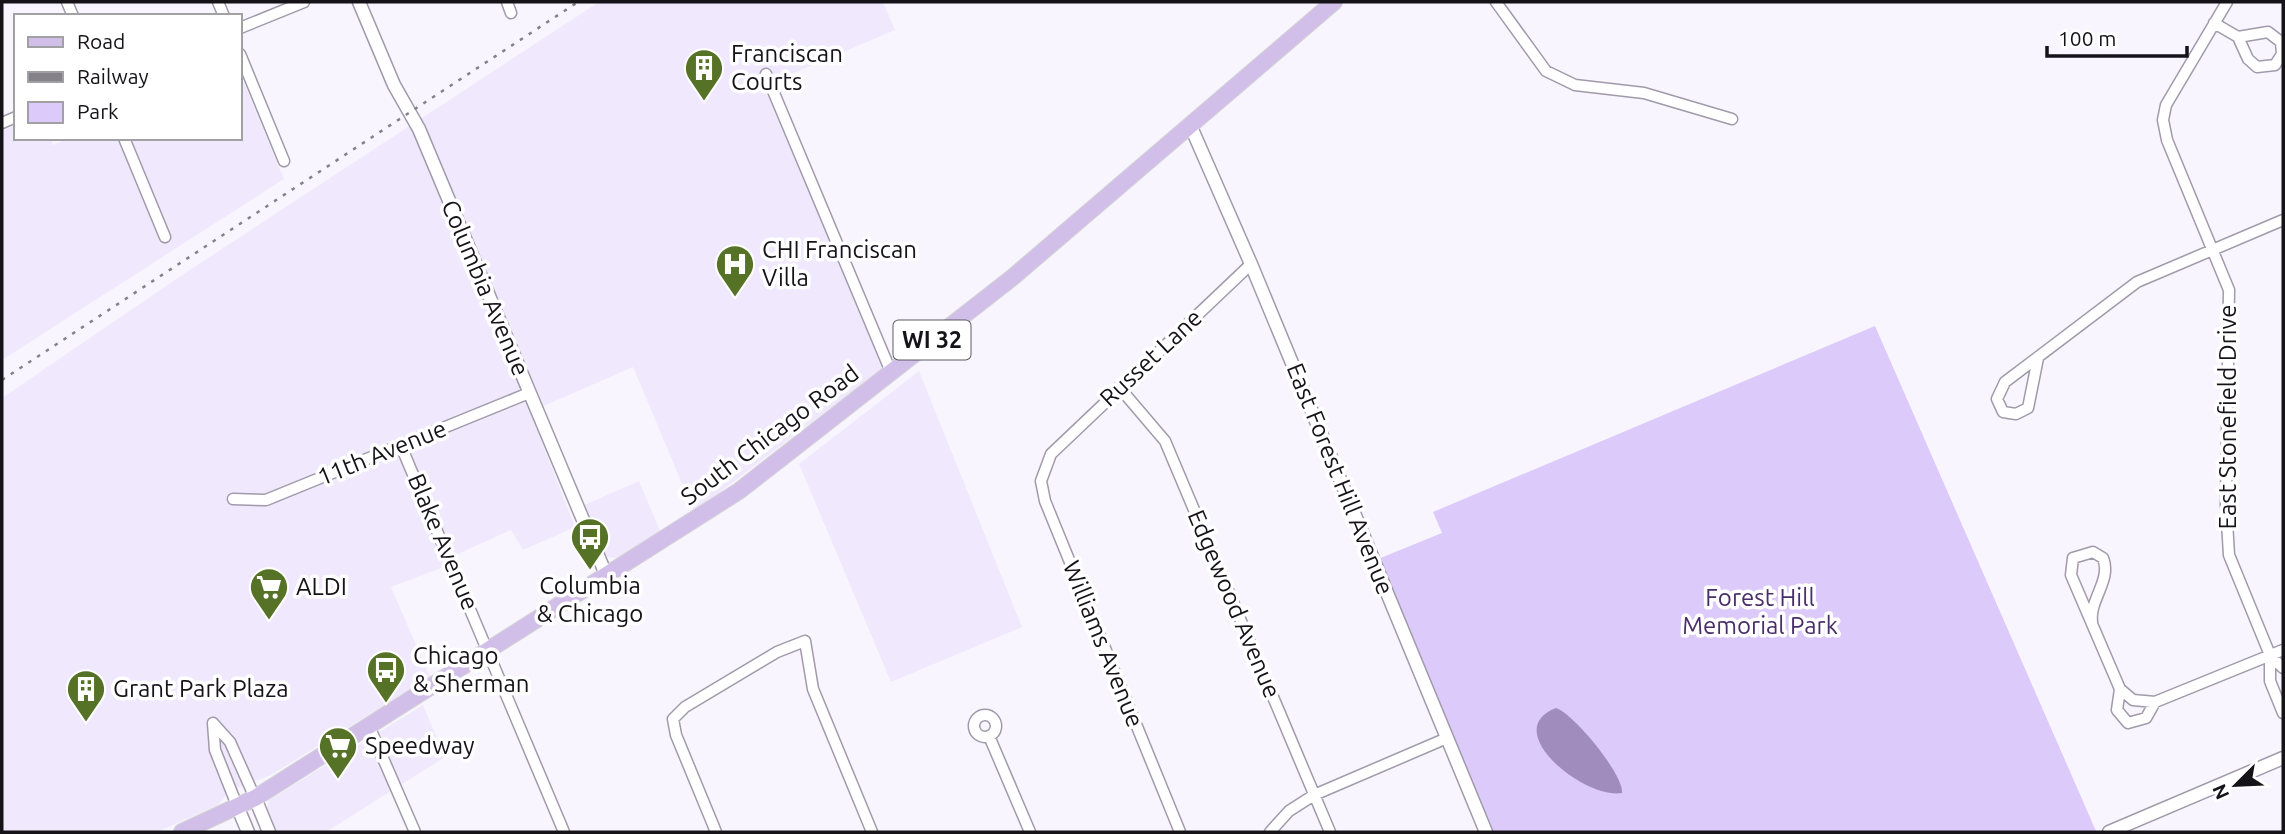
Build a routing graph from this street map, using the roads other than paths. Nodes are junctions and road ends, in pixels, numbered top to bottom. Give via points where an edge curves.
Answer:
1 (304, 2) edge
2 (359, 2) edge
3 (507, 2) edge
4 (1334, 2) edge
5 (1496, 2) edge
6 (2227, 2) edge
7 (511, 13) dead end
8 (2214, 23) junction
9 (242, 27) edge
10 (2238, 37) dead end
11 (242, 59) edge
12 (766, 74) dead end
13 (1732, 119) dead end
14 (1191, 127) junction
15 (125, 140) edge
16 (284, 162) dead end
17 (2283, 220) edge
18 (165, 237) dead end
19 (2214, 249) junction
20 (1251, 264) junction
21 (2038, 358) junction
22 (891, 372) junction
23 (1119, 387) junction
24 (529, 393) junction
25 (401, 446) junction
26 (1051, 454) joint
27 (233, 499) dead end
28 (607, 577) junction
29 (2092, 622) junction
30 (2283, 649) edge
31 (489, 650) junction
32 (2270, 656) junction
33 (2283, 668) edge
34 (2120, 689) junction
35 (2155, 702) junction
36 (2283, 713) edge
37 (369, 726) junction
38 (989, 736) dead end
39 (1447, 738) junction
40 (2283, 758) edge
41 (1314, 795) junction
42 (255, 798) junction
43 (238, 808) junction
44 (181, 832) edge
45 (248, 832) edge
46 (269, 832) edge
47 (415, 832) edge
48 (564, 832) edge
49 (716, 832) edge
50 (872, 832) edge
51 (1030, 832) edge
52 (1180, 832) edge
53 (1270, 832) edge
54 (1330, 832) edge
55 (1486, 832) edge
56 (2109, 832) edge

1 - 9 street
2 - 24 street, Columbia Avenue via 394,85 419,129
3 - 7 street
4 - 14 main road, South Chicago Road / WI 32
5 - 13 street via 1546,71 1575,85 1644,93
6 - 8 street, East Stonefield Drive
8 - 10 street
8 - 19 street, East Stonefield Drive via 2166,105 2163,120
11 - 16 street
12 - 22 street
14 - 20 street, East Forest Hill Avenue
14 - 22 main road, South Chicago Road / WI 32 via 1013,277
15 - 18 street
17 - 19 street
19 - 21 street via 2137,282
19 - 32 street, East Stonefield Drive via 2229,290 2230,308 2229,555
20 - 23 street, Russet Lane
20 - 39 street, East Forest Hill Avenue
21 - 21 street via 2001,386 1997,399 2003,412 2016,414 2028,408
22 - 28 main road, South Chicago Road / WI 32 via 739,491
23 - 26 street, Russet Lane
23 - 41 street, Edgewood Avenue via 1165,441
24 - 25 street, 11th Avenue
24 - 28 street, Columbia Avenue
25 - 27 street, 11th Avenue via 266,500
25 - 31 street, Blake Avenue
26 - 52 street, Williams Avenue via 1041,481 1045,500
28 - 31 main road, South Chicago Road / WI 32
29 - 29 street via 2091,612 2106,570 2103,558 2093,552 2076,556 2070,569
29 - 34 street
30 - 32 street
31 - 37 main road, South Chicago Road / WI 32
31 - 48 street, Blake Avenue
32 - 33 street, East Stonefield Drive
32 - 35 street
32 - 36 street, East Stonefield Drive via 2270,681
34 - 35 street via 2133,700
34 - 35 street via 2117,710 2128,723 2146,718
37 - 42 main road, South Chicago Road / WI 32
37 - 47 street
38 - 51 street
39 - 41 street
39 - 55 street, East Forest Hill Avenue
40 - 56 street
41 - 53 street via 1289,811
41 - 54 street, Edgewood Avenue
42 - 43 main road, South Chicago Road / WI 32
42 - 43 street via 230,742 213,723 215,750
42 - 46 street
43 - 44 main road, South Chicago Road / WI 32
43 - 45 street
49 - 50 street via 673,719 777,652 806,641 813,690

